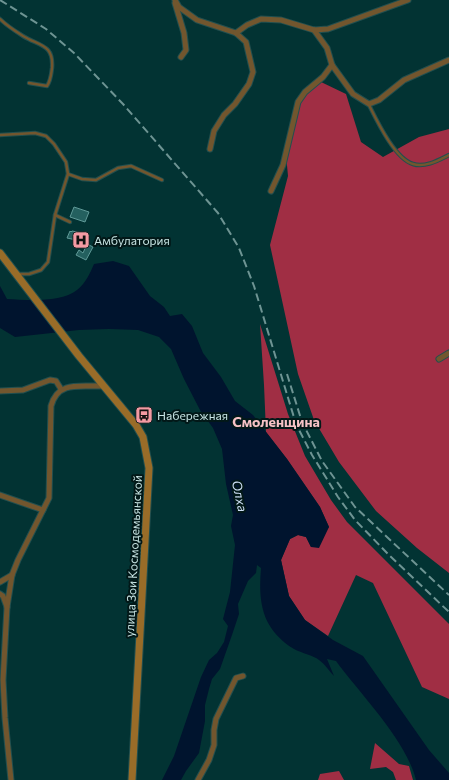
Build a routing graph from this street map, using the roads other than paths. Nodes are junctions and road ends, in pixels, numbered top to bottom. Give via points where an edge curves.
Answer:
1 (174, 0) edge
2 (408, 0) edge
3 (0, 19) edge
4 (314, 30) junction
5 (236, 33) junction
6 (182, 57) dead end
7 (449, 60) edge
8 (332, 65) junction
9 (29, 83) dead end
10 (369, 104) junction
11 (0, 135) edge
12 (210, 149) dead end
13 (449, 155) edge
14 (68, 174) junction
15 (162, 180) dead end
16 (271, 191) dead end
17 (55, 215) junction
18 (70, 222) dead end
19 (0, 253) edge
20 (18, 277) junction
21 (449, 353) edge
22 (439, 359) dead end
23 (104, 386) junction
24 (61, 389) junction
25 (0, 392) edge
26 (0, 495) edge
27 (43, 510) junction
28 (12, 575) junction
29 (0, 582) edge
30 (0, 594) edge
31 (7, 607) junction
32 (243, 676) dead end
33 (11, 780) edge
34 (132, 780) edge
35 (198, 780) edge

1 - 5 street via 179,7 197,20
1 - 6 street via 184,33 186,50
2 - 4 street via 328,29
3 - 9 lane via 49,51 52,61 47,86
4 - 5 street via 281,20 261,19
4 - 8 street via 327,48
5 - 12 street via 246,42 253,72 249,84 214,131
7 - 10 street via 404,80 379,100
8 - 10 street via 353,94
8 - 16 street via 298,102 283,165
10 - 13 lane via 395,150 405,161 414,165 423,164 438,161
11 - 14 lane via 35,133 46,136 66,162
14 - 15 lane via 96,180 118,168 131,166
14 - 17 lane
17 - 18 lane
17 - 20 lane via 48,262 41,270
19 - 20 main road, улица Зои Космодемьянской
20 - 23 main road, улица Зои Космодемьянской
21 - 22 street
23 - 24 street
23 - 34 main road, улица Зои Космодемьянской via 144,437 149,468
24 - 25 street via 56,382 50,380 23,390
24 - 27 street via 53,398 51,406 48,498
26 - 27 street
27 - 28 street
28 - 29 street
28 - 31 street
30 - 31 street
31 - 33 street via 4,680
32 - 35 street via 236,678 216,719 214,745

